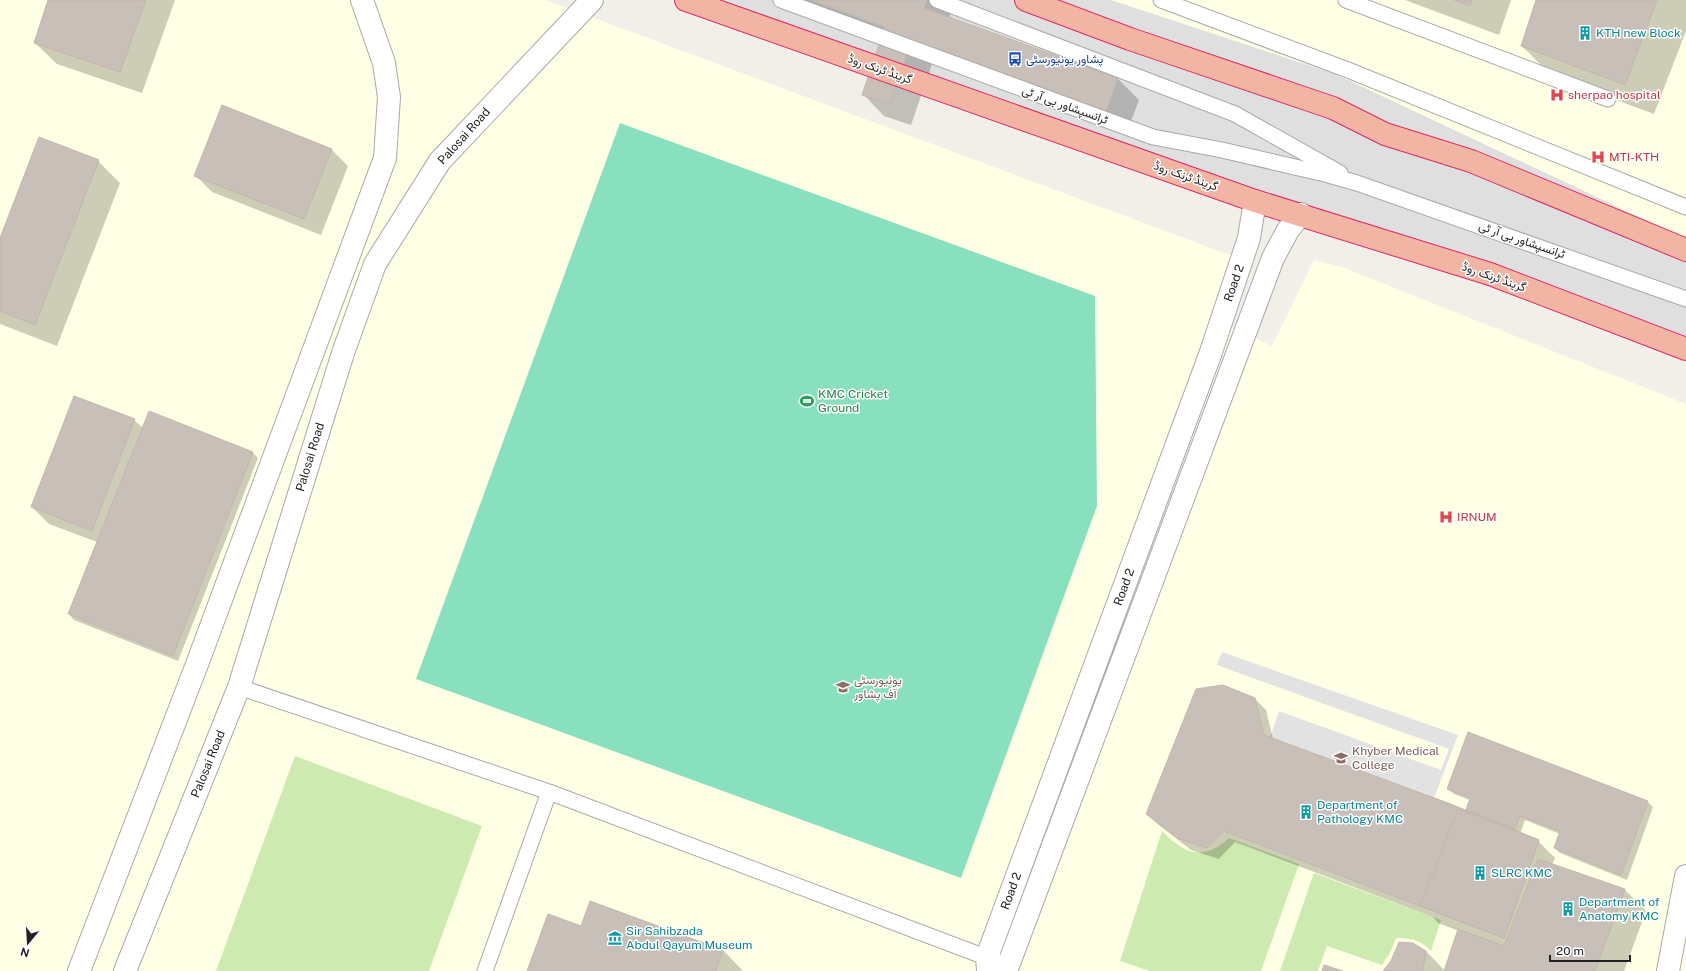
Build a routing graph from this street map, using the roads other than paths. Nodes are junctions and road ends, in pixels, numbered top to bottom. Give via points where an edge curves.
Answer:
1 (362, 0) edge
2 (592, 0) edge
3 (686, 0) edge
4 (781, 0) edge
5 (937, 0) edge
6 (1026, 0) edge
7 (1161, 0) edge
8 (1346, 0) edge
9 (1608, 99) dead end
10 (1356, 183) junction
11 (1255, 201) junction
12 (1686, 207) edge
13 (1301, 214) junction
14 (1686, 250) edge
15 (1686, 299) edge
16 (315, 343) junction
17 (1686, 350) edge
18 (342, 353) junction
19 (239, 687) junction
20 (549, 792) junction
21 (1686, 876) edge
22 (997, 966) edge
23 (79, 971) edge
24 (126, 971) edge
25 (485, 971) edge
26 (1668, 971) edge

1 - 16 street via 384,63 389,97 385,158
2 - 18 street, Palosai Road via 440,161 374,264
3 - 11 highway, گرینڈ ٹرنک روڈ
4 - 10 lane, ٹرانسپشاور بی آر ٹی via 1153,137 1222,150
5 - 10 lane, ٹرانسپشاور بی آر ٹی via 1235,114
6 - 14 highway via 1130,39 1333,108 1385,134 1471,161
7 - 12 lane via 1348,70
8 - 9 lane
10 - 15 lane, ٹرانسپشاور بی آر ٹی
11 - 13 highway, گرینڈ ٹرنک روڈ
11 - 22 street, Road 2 via 1249,238 1211,352
13 - 17 highway, گرینڈ ٹرنک روڈ via 1490,274
13 - 22 street, Road 2 via 1288,230 1273,258
16 - 18 street
16 - 23 street via 199,659
18 - 19 street, Palosai Road
19 - 20 lane
19 - 24 street, Palosai Road
20 - 22 lane
20 - 25 lane
21 - 26 street

